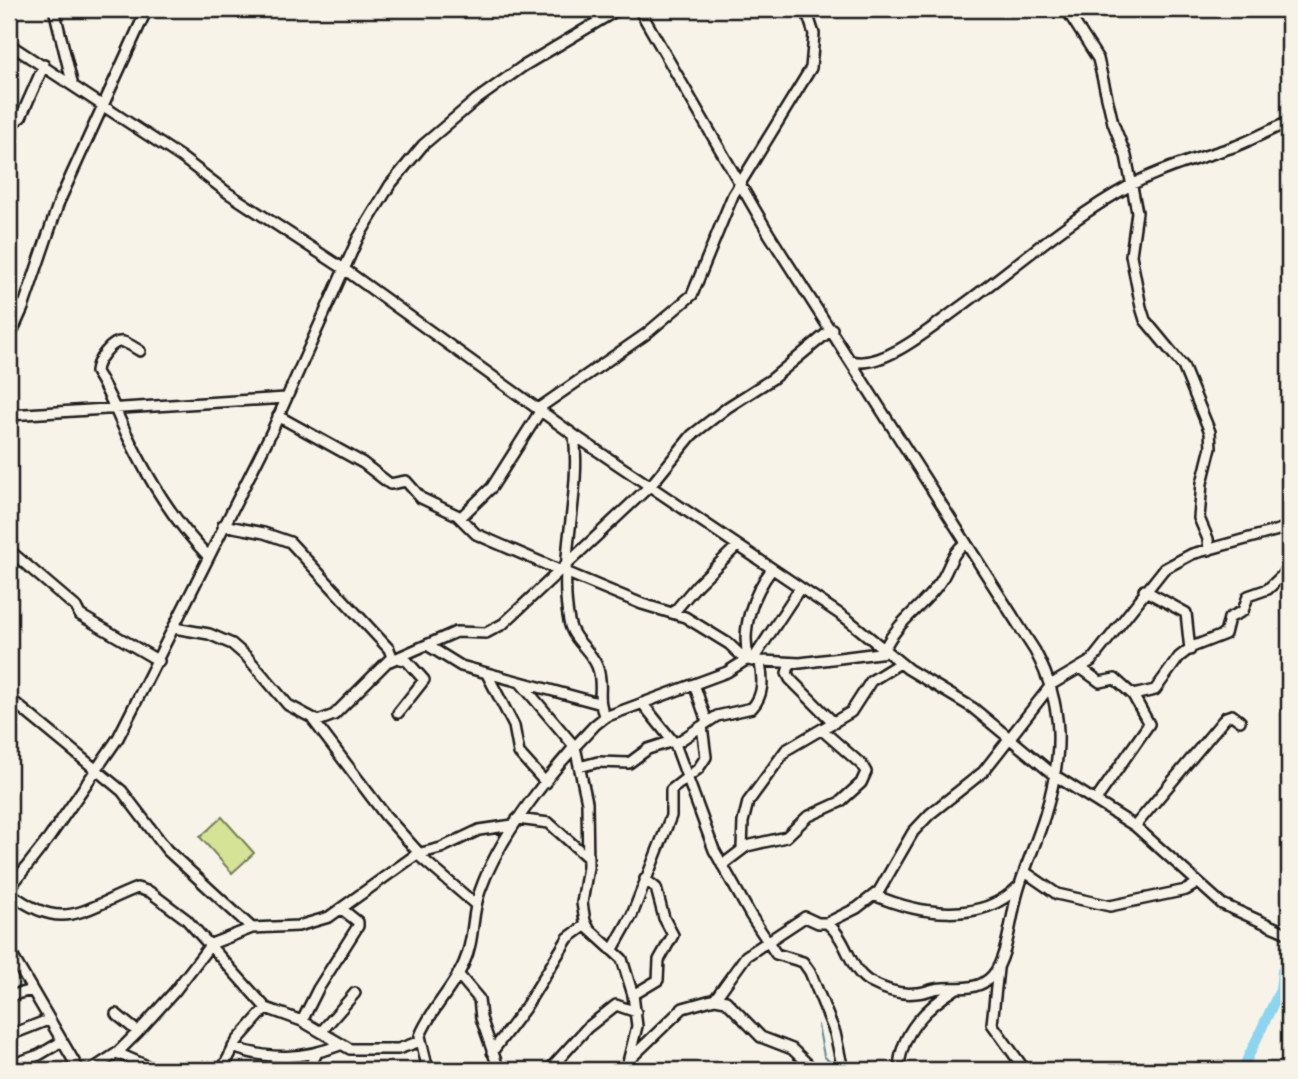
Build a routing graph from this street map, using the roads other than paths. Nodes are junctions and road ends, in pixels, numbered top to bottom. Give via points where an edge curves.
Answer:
1 (54, 9) edge
2 (148, 9) edge
3 (618, 9) edge
4 (639, 9) edge
5 (806, 9) edge
6 (1066, 9) edge
7 (9, 44) edge
8 (44, 65) junction
9 (72, 83) junction
10 (101, 105) junction
11 (1289, 122) edge
12 (9, 126) edge
13 (739, 184) junction
14 (1133, 184) junction
15 (344, 269) junction
16 (9, 301) edge
17 (23, 308) junction
18 (832, 329) junction
19 (9, 338) edge
20 (140, 351) dead end
21 (852, 360) junction
22 (871, 363) junction
23 (863, 377) junction
24 (286, 398) junction
25 (117, 408) junction
26 (540, 409) junction
27 (9, 415) edge
28 (278, 416) junction
29 (574, 435) junction
30 (652, 484) junction
31 (458, 516) junction
32 (223, 525) junction
33 (1289, 527) edge
34 (965, 543) junction
35 (737, 547) junction
36 (9, 550) edge
37 (1209, 550) junction
38 (208, 556) junction
39 (566, 569) junction
40 (772, 569) junction
41 (1289, 569) edge
42 (800, 588) junction
43 (1144, 590) junction
44 (674, 612) junction
45 (174, 628) junction
46 (427, 645) junction
47 (886, 650) junction
48 (1190, 650) junction
49 (394, 660) junction
50 (159, 661) junction
51 (752, 661) junction
52 (790, 663) junction
53 (900, 663) junction
54 (1082, 669) junction
55 (487, 674) junction
56 (520, 682) junction
57 (695, 684) junction
58 (1052, 684) junction
59 (1133, 695) junction
60 (9, 698) edge
61 (598, 703) junction
62 (642, 703) junction
63 (398, 713) dead end
64 (606, 717) junction
65 (313, 720) junction
66 (1240, 721) dead end
67 (834, 723) junction
68 (704, 724) junction
69 (822, 730) junction
70 (1010, 736) junction
71 (674, 743) junction
72 (575, 747) junction
73 (579, 766) junction
74 (98, 769) junction
75 (1054, 775) junction
76 (687, 778) junction
77 (546, 783) junction
78 (1096, 800) junction
79 (515, 822) junction
80 (1135, 826) junction
81 (742, 848) junction
82 (418, 853) junction
83 (588, 858) junction
84 (722, 865) junction
85 (1025, 872) junction
86 (645, 879) junction
87 (1196, 884) junction
88 (1020, 886) junction
89 (9, 890) edge
90 (874, 895) junction
91 (475, 905) junction
92 (344, 910) junction
93 (827, 923) junction
94 (586, 925) junction
95 (252, 928) junction
96 (1289, 934) edge
97 (766, 941) junction
98 (211, 944) junction
99 (613, 949) junction
100 (9, 950) edge
101 (998, 967) junction
102 (458, 975) junction
103 (957, 988) junction
104 (32, 990) junction
105 (355, 993) dead end
106 (633, 995) junction
107 (9, 996) edge
108 (715, 999) junction
109 (266, 1008) junction
110 (636, 1012) junction
111 (116, 1014) dead end
112 (48, 1020) junction
113 (302, 1021) junction
114 (138, 1032) junction
115 (321, 1032) junction
116 (10, 1035) edge
117 (421, 1041) junction
118 (61, 1042) junction
119 (341, 1045) junction
120 (233, 1047) junction
121 (492, 1052) junction
122 (117, 1053) junction
123 (316, 1055) junction
124 (631, 1058) junction
125 (13, 1064) dead end
126 (79, 1070) edge
127 (91, 1070) edge
128 (156, 1070) edge
129 (222, 1070) edge
130 (308, 1070) edge
131 (428, 1070) edge
132 (499, 1070) edge
133 (549, 1070) edge
134 (626, 1070) edge
135 (814, 1070) edge
136 (843, 1070) edge
137 (899, 1070) edge
138 (1025, 1070) edge

1 - 9 street
2 - 10 street
3 - 15 street via 522,67 440,128 390,185
4 - 13 street
5 - 13 street via 814,34 811,68
6 - 14 street via 1098,59
7 - 8 street
8 - 9 street
8 - 12 street via 21,117
9 - 10 street
10 - 15 street
10 - 17 street via 59,202
11 - 14 street
13 - 18 street
13 - 26 street via 688,300
14 - 22 street via 1067,224 930,329
14 - 37 street via 1137,212 1131,255 1145,320 1183,366 1210,432 1199,518
15 - 24 street
15 - 26 street
16 - 17 street
17 - 19 street
18 - 21 street
18 - 30 street via 772,379 708,421
20 - 25 street via 116,343 96,368
21 - 22 street
21 - 23 street
22 - 23 street
23 - 34 street
24 - 25 street
24 - 28 street
25 - 27 street
25 - 38 street via 153,486
26 - 29 street
26 - 31 street via 492,487 464,516
28 - 31 street via 363,463 390,484 405,481 417,496
28 - 32 street
29 - 30 street
29 - 39 street
30 - 35 street
30 - 39 street
31 - 39 street via 475,534
32 - 38 street
32 - 49 street via 290,542 389,649
33 - 37 street
34 - 47 street via 952,554 939,584 897,626
34 - 58 street
35 - 40 street
35 - 44 street
36 - 50 street via 80,615
37 - 43 street via 1169,565
38 - 45 street
39 - 44 street via 642,604
39 - 46 street via 497,628 456,632
39 - 61 street via 569,621 596,665
40 - 42 street
40 - 51 street via 744,630
41 - 48 street via 1268,589 1248,596 1243,611 1229,618 1225,634
42 - 47 street
42 - 51 street
43 - 48 street via 1186,613
43 - 54 street
44 - 51 street
45 - 50 street
45 - 65 street via 209,634 232,644 288,705
46 - 49 street
46 - 55 street via 453,663
47 - 52 street
47 - 53 street
48 - 59 street via 1178,657 1155,690
49 - 63 street via 407,661 424,680
49 - 65 street via 334,715
50 - 74 street
51 - 52 street
51 - 57 street
51 - 68 street via 763,682 755,704
52 - 67 street via 790,679
53 - 67 street via 876,677 855,709
53 - 70 street
54 - 58 street
54 - 59 street via 1100,682 1115,678
55 - 56 street
55 - 77 street via 514,726 519,753
56 - 61 street
56 - 72 street
57 - 62 street
57 - 68 street
58 - 70 street
58 - 75 street via 1059,717
59 - 78 street via 1149,724
60 - 74 street
61 - 64 street
62 - 64 street
62 - 71 street
64 - 72 street
65 - 82 street
66 - 80 street via 1232,715 1226,717
67 - 69 street
68 - 71 street
68 - 76 street via 704,764
69 - 81 street via 786,750 752,796 743,822
69 - 81 street via 862,765 864,779 839,802 807,817 781,840
70 - 75 street
70 - 90 street via 979,776 914,832
71 - 73 street via 648,748 629,763
71 - 76 street
72 - 73 street
72 - 77 street
73 - 83 street via 587,802
74 - 89 street
74 - 95 street via 122,791 167,850
75 - 78 street
75 - 85 street
76 - 84 street
76 - 86 street via 671,790 672,811
77 - 79 street
78 - 80 street
79 - 82 street
79 - 83 street via 549,823
79 - 91 street
80 - 87 street
81 - 84 street
82 - 91 street
82 - 92 street
83 - 94 street via 582,903
84 - 97 street
85 - 87 street via 1057,894 1110,906
85 - 88 street
86 - 99 street
86 - 106 street via 656,888 674,935 659,960 658,980
87 - 96 street via 1222,904
88 - 90 street via 987,905 942,913 912,910
88 - 101 street
89 - 98 street via 34,910 50,916 78,913 136,888 174,909
90 - 93 street
91 - 102 street via 473,940
92 - 95 street via 298,926
92 - 113 street via 358,926
93 - 97 street via 805,917
93 - 103 street via 844,940 856,969 870,982 911,993
94 - 99 street
94 - 121 street via 568,938
95 - 98 street
97 - 108 street via 741,960
97 - 136 street via 776,954 797,959 807,967 835,1033
98 - 109 street
98 - 114 street
99 - 106 street via 625,965
100 - 104 street
101 - 103 street via 984,982
101 - 138 street via 992,1024
102 - 117 street via 443,993
102 - 121 street via 479,999
103 - 137 street via 909,1031 900,1050
104 - 107 street
104 - 112 street
105 - 115 street
106 - 110 street
108 - 124 street via 683,1008
108 - 135 street via 726,1001 761,1037 792,1049
109 - 113 street
109 - 120 street
110 - 124 street
110 - 133 street via 616,1005 587,1028
111 - 114 street
112 - 116 street
112 - 118 street
113 - 115 street
114 - 122 street
115 - 119 street
117 - 119 street via 403,1048 367,1051
117 - 131 street
118 - 125 street
118 - 126 street
119 - 123 street
120 - 123 street via 270,1057
120 - 129 street
121 - 132 street
122 - 127 street
122 - 128 street
123 - 130 street
124 - 134 street

